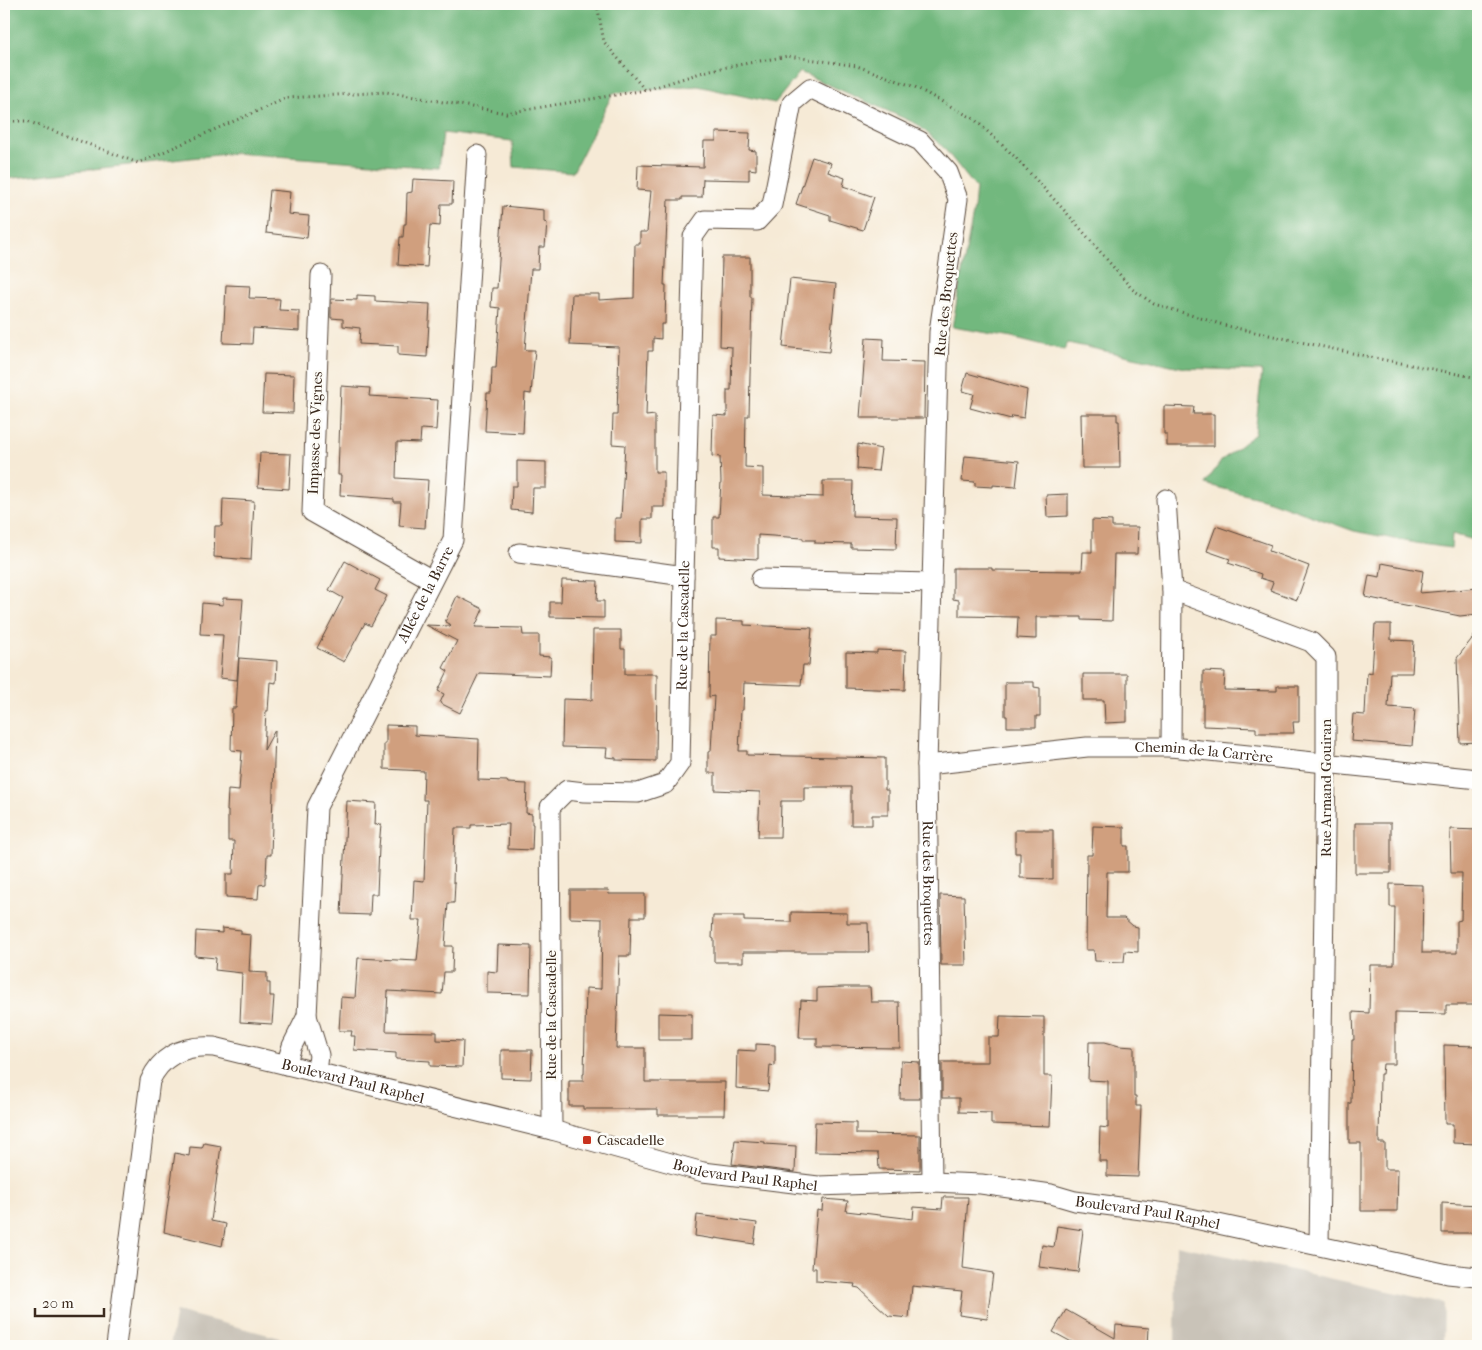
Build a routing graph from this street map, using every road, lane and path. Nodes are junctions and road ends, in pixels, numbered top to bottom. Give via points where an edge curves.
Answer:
1 (598, 4) edge
2 (810, 88) joint
3 (646, 90) junction
4 (4, 121) edge
5 (477, 155) dead end
6 (321, 275) dead end
7 (1478, 378) edge
8 (1166, 499) dead end
9 (519, 553) dead end
10 (684, 576) junction
11 (761, 578) dead end
12 (432, 580) junction
13 (932, 583) junction
14 (1172, 590) junction
15 (1170, 747) junction
16 (1326, 763) junction
17 (927, 765) junction
18 (1478, 779) edge
19 (307, 1016) junction
20 (286, 1065) junction
21 (317, 1073) junction
22 (552, 1130) junction
23 (932, 1182) junction
24 (1319, 1245) junction
25 (1478, 1277) edge
26 (116, 1346) edge

1 - 3 path via 604,42
2 - 10 street, Rue de la Cascadelle via 792,102 772,205 757,221 705,220 693,237
2 - 13 street, Rue des Broquettes via 920,141 948,172 958,199 939,332
3 - 4 path via 506,113 386,92 287,98 138,163 27,120
3 - 7 path via 710,70 788,56 857,66 916,87 974,119 1015,157 1132,289 1154,304 1227,326
5 - 12 street, Allée de la Barre via 452,540
6 - 12 street, Impasse des Vignes via 312,512
8 - 14 street
9 - 10 street
10 - 22 street, Rue de la Cascadelle via 680,763 665,784 638,793 567,790 550,807
11 - 13 street
12 - 19 street, Allée de la Barre via 317,807
13 - 17 street, Rue des Broquettes
14 - 15 street
14 - 16 street, Rue Armand Gouiran via 1311,642 1326,657
15 - 16 street, Chemin de la Carrère
15 - 17 street, Chemin de la Carrère via 1087,747
16 - 18 street, Chemin de la Carrère
16 - 24 street, Rue Armand Gouiran
17 - 23 street, Rue des Broquettes
19 - 20 street, Allée de la Barre
19 - 21 street, Allée de la Barre via 319,1055
20 - 21 street, Boulevard Paul Raphel
20 - 26 street, Boulevard Paul Raphel via 199,1046 170,1056 154,1071 148,1089
21 - 22 street, Boulevard Paul Raphel
22 - 23 street, Boulevard Paul Raphel via 703,1172 818,1186
23 - 24 street, Boulevard Paul Raphel via 981,1184 1050,1194 1075,1201 1172,1214
24 - 25 street, Boulevard Paul Raphel via 1448,1274

